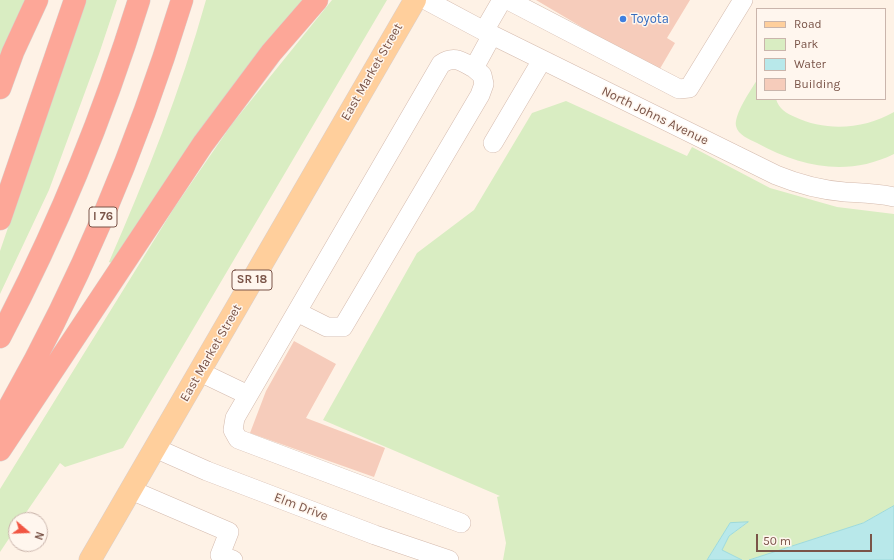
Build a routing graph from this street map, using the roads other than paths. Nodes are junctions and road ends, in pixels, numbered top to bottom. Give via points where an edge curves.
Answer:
1 (37, 0) edge
2 (75, 0) edge
3 (139, 0) edge
4 (182, 0) edge
5 (316, 0) edge
6 (415, 0) edge
7 (426, 0) edge
8 (502, 0) edge
9 (508, 0) edge
10 (743, 0) edge
11 (488, 33) junction
12 (542, 60) junction
13 (474, 68) junction
14 (0, 88) edge
15 (493, 143) dead end
16 (894, 181) edge
17 (876, 193) junction
18 (894, 197) edge
19 (0, 218) edge
20 (297, 312) junction
21 (0, 336) edge
22 (200, 372) junction
23 (248, 395) junction
24 (0, 423) edge
25 (155, 448) junction
26 (0, 450) edge
27 (131, 490) junction
28 (461, 523) dead end
29 (90, 560) edge
30 (233, 560) edge
31 (449, 560) edge

1 - 14 highway
2 - 19 highway
3 - 21 highway via 85,155 39,258
4 - 24 highway, I 76 via 150,98 92,243 49,334
5 - 26 highway via 271,53 206,139
6 - 22 main road, East Market Street / SR 18
7 - 11 street, North Johns Avenue
8 - 11 street
9 - 10 street via 680,89 688,88
11 - 12 street, North Johns Avenue
11 - 13 street
12 - 15 street
12 - 17 street, North Johns Avenue via 788,180 825,189
13 - 20 street via 456,58 447,59 441,64
13 - 20 street via 482,75 484,84 480,96 343,327 327,327
16 - 17 street
17 - 18 street, North Johns Avenue
20 - 23 street
22 - 23 street
22 - 25 main road, East Market Street / SR 18
23 - 28 street via 235,418 233,430 238,439
25 - 27 main road, East Market Street / SR 18
25 - 31 street, Elm Drive via 207,471 375,535
27 - 29 main road, East Market Street / SR 18
27 - 30 street via 229,532 220,555

